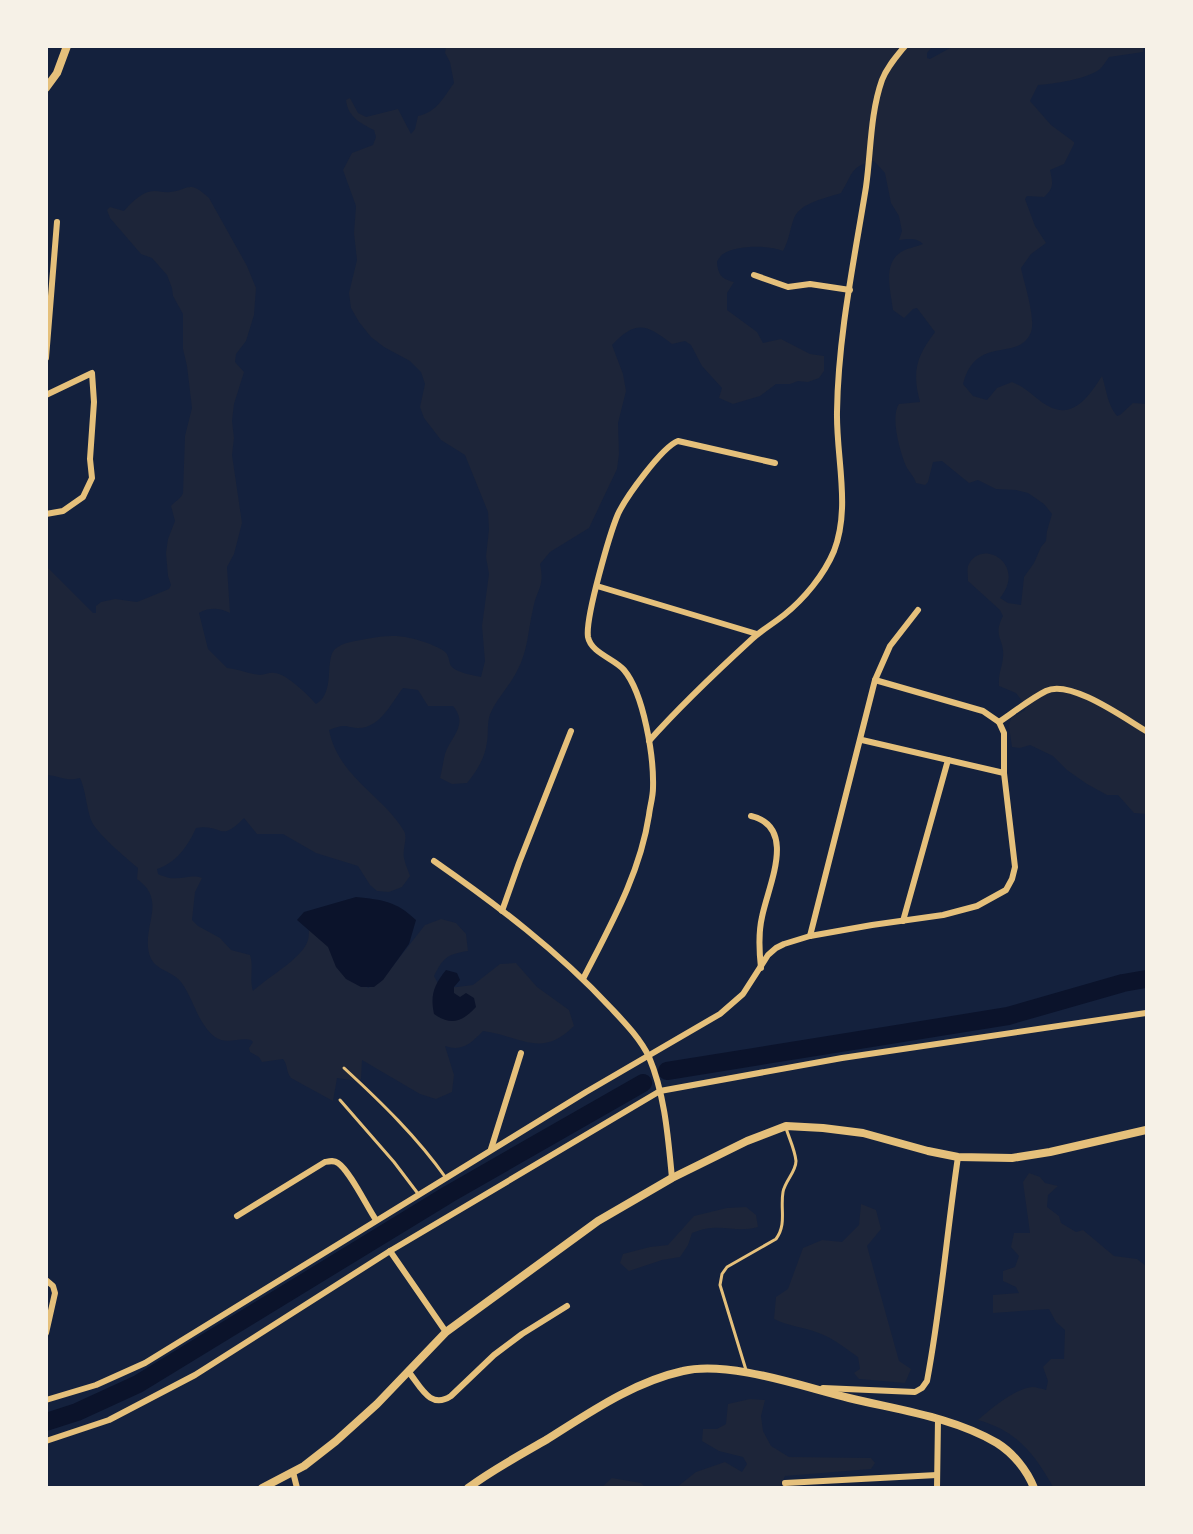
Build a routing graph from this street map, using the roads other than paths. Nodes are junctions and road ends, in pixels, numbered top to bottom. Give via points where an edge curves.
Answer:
1 (67, 46) edge
2 (905, 46) edge
3 (46, 88) edge
4 (57, 222) dead end
5 (754, 275) dead end
6 (850, 291) junction
7 (46, 358) edge
8 (46, 395) edge
9 (775, 463) dead end
10 (46, 514) edge
11 (597, 586) junction
12 (918, 610) dead end
13 (757, 634) junction
14 (875, 680) junction
15 (999, 722) junction
16 (571, 731) dead end
17 (1146, 731) edge
18 (862, 740) junction
19 (649, 741) junction
20 (948, 760) junction
21 (1004, 773) junction
22 (751, 816) dead end
23 (434, 861) dead end
24 (502, 911) junction
25 (903, 921) junction
26 (810, 936) junction
27 (761, 968) junction
28 (583, 979) junction
29 (1146, 1012) edge
30 (521, 1053) dead end
31 (648, 1055) junction
32 (344, 1068) dead end
33 (660, 1091) junction
34 (340, 1100) dead end
35 (786, 1126) junction
36 (1146, 1130) edge
37 (491, 1150) junction
38 (958, 1157) junction
39 (446, 1178) junction
40 (672, 1178) junction
41 (419, 1195) junction
42 (237, 1216) dead end
43 (376, 1220) junction
44 (390, 1251) junction
45 (46, 1280) edge
46 (567, 1306) dead end
47 (446, 1332) junction
48 (46, 1334) edge
49 (408, 1371) junction
50 (747, 1373) junction
51 (807, 1387) junction
52 (46, 1400) edge
53 (938, 1419) junction
54 (46, 1441) edge
55 (293, 1472) junction
56 (937, 1475) junction
57 (785, 1483) dead end
58 (262, 1488) edge
59 (297, 1488) edge
60 (468, 1488) edge
61 (937, 1488) edge
62 (1034, 1488) edge

1 - 3 street via 57,73
2 - 6 street via 882,80 876,105
4 - 7 street
5 - 6 street via 788,287 810,284
6 - 13 street via 840,354 837,413 842,519 834,551 802,599
8 - 10 street via 92,373 92,478 83,497 63,511
9 - 11 street via 684,441 672,443 623,505
11 - 13 street
11 - 19 street via 588,640 622,668 634,684
12 - 14 street via 890,646
13 - 19 street via 678,708
14 - 15 street via 983,711
14 - 18 street
15 - 17 street via 1056,688 1076,691
15 - 21 street via 1005,733
16 - 24 street
18 - 20 street
18 - 26 street
19 - 28 street via 653,788 646,832 632,881
20 - 21 street
20 - 25 street
21 - 25 street via 1015,867 1006,890 977,906
22 - 27 street via 772,828 777,840 759,934
23 - 24 street
24 - 28 street
25 - 26 street
26 - 27 street via 776,948
27 - 31 street via 743,994 720,1014
28 - 31 street via 633,1032
29 - 33 street via 842,1058
30 - 37 street
31 - 33 street
31 - 37 street
32 - 39 lane via 399,1121
33 - 40 street
33 - 44 street
34 - 41 lane
35 - 38 street via 863,1133
35 - 40 street
35 - 50 lane via 796,1159 783,1189 781,1232 776,1239 727,1268 720,1285
36 - 38 street via 1012,1158
37 - 39 street
38 - 51 street via 927,1382 915,1392
39 - 41 street
40 - 47 street via 598,1221
41 - 43 street
42 - 43 street via 331,1161 345,1170
43 - 52 street via 145,1363 96,1385
44 - 47 street
44 - 54 street via 195,1375 109,1419
45 - 48 street via 55,1293
46 - 49 street via 494,1355 443,1401 429,1397
47 - 49 street
49 - 55 street via 336,1441
50 - 51 main road
50 - 60 main road via 686,1370 646,1382
51 - 53 main road
53 - 56 street
53 - 62 main road via 999,1444 1018,1460
55 - 58 street
55 - 59 street
56 - 57 street
56 - 61 street

